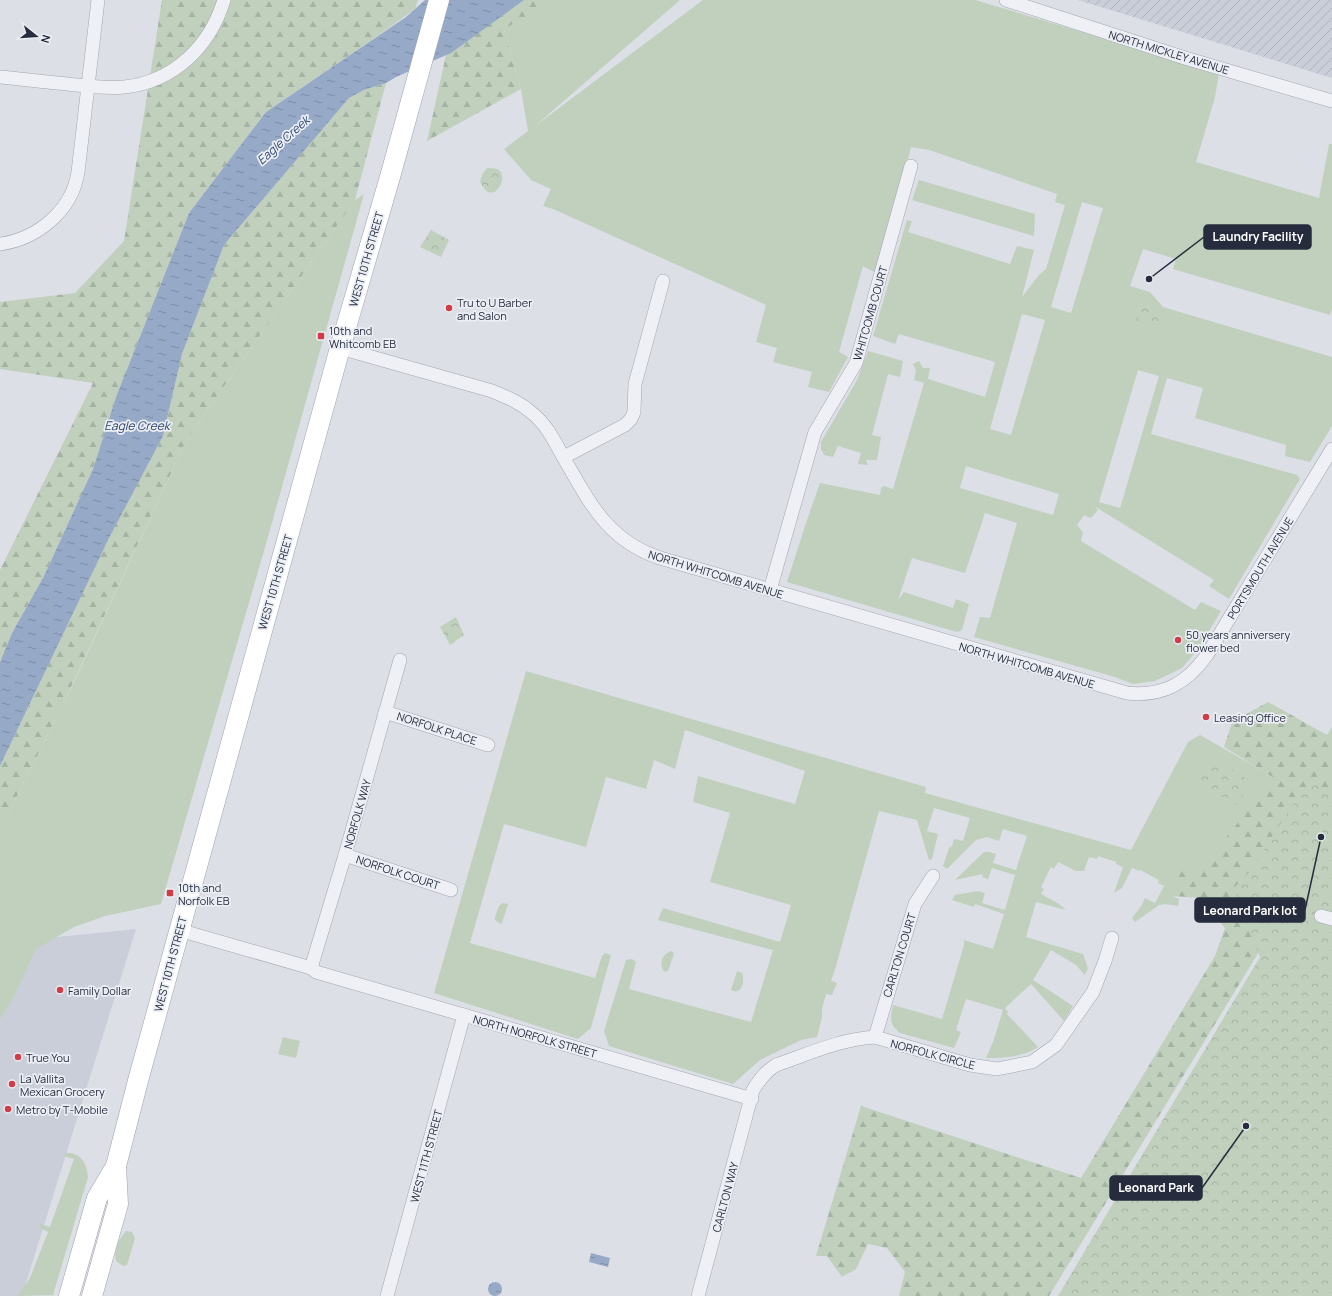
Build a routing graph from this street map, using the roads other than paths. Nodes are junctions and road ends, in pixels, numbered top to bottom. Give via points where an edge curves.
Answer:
1 (98, 0) edge
2 (224, 0) edge
3 (439, 0) edge
4 (1006, 0) edge
5 (0, 77) edge
6 (88, 87) junction
7 (1332, 101) edge
8 (912, 166) dead end
9 (0, 244) edge
10 (663, 281) dead end
11 (340, 348) junction
12 (1332, 449) edge
13 (564, 457) junction
14 (770, 590) junction
15 (400, 660) dead end
16 (1160, 691) joint
17 (385, 712) junction
18 (488, 745) dead end
19 (345, 855) junction
20 (933, 876) dead end
21 (451, 890) dead end
22 (179, 930) junction
23 (1112, 938) dead end
24 (311, 968) junction
25 (464, 1015) junction
26 (874, 1037) junction
27 (752, 1099) junction
28 (116, 1166) junction
29 (69, 1296) edge
30 (92, 1296) edge
31 (387, 1296) edge
32 (698, 1296) edge

1 - 6 street
2 - 6 street via 207,37 192,55 174,70 130,86
3 - 11 main road, WEST 10TH STREET
4 - 7 street, NORTH MICKLEY AVENUE via 1185,58
5 - 6 street
6 - 9 street via 77,178 71,194 58,214 45,226 25,238
8 - 14 street, WHITCOMB COURT via 856,363 814,432
10 - 13 street via 635,384 634,412 631,419 625,425
11 - 13 street, NORTH WHITCOMB AVENUE via 510,399 522,405 541,421
11 - 22 main road, WEST 10TH STREET
12 - 16 street, PORTSMOUTH AVENUE via 1207,655 1188,677
13 - 14 street, NORTH WHITCOMB AVENUE via 601,519 613,532 633,546 660,558
14 - 16 street, NORTH WHITCOMB AVENUE via 1115,691 1138,694
15 - 17 street, NORFOLK WAY
17 - 18 street, NORFOLK PLACE
17 - 19 street, NORFOLK WAY
19 - 21 street, NORFOLK COURT
19 - 24 street, NORFOLK WAY
20 - 26 street, CARLTON COURT via 915,904
22 - 24 street, NORTH NORFOLK STREET
22 - 28 main road, WEST 10TH STREET
23 - 26 street, NORFOLK CIRCLE via 1093,992 1056,1045 1032,1062 997,1069 970,1065
24 - 25 street, NORTH NORFOLK STREET via 316,972
25 - 27 street, NORTH NORFOLK STREET
25 - 31 street, WEST 11TH STREET
26 - 27 street via 844,1042 776,1065 760,1079 753,1090
27 - 32 street, CARLTON WAY
28 - 29 main road, WEST 10TH STREET via 97,1198
28 - 30 main road, WEST 10TH STREET via 118,1204

